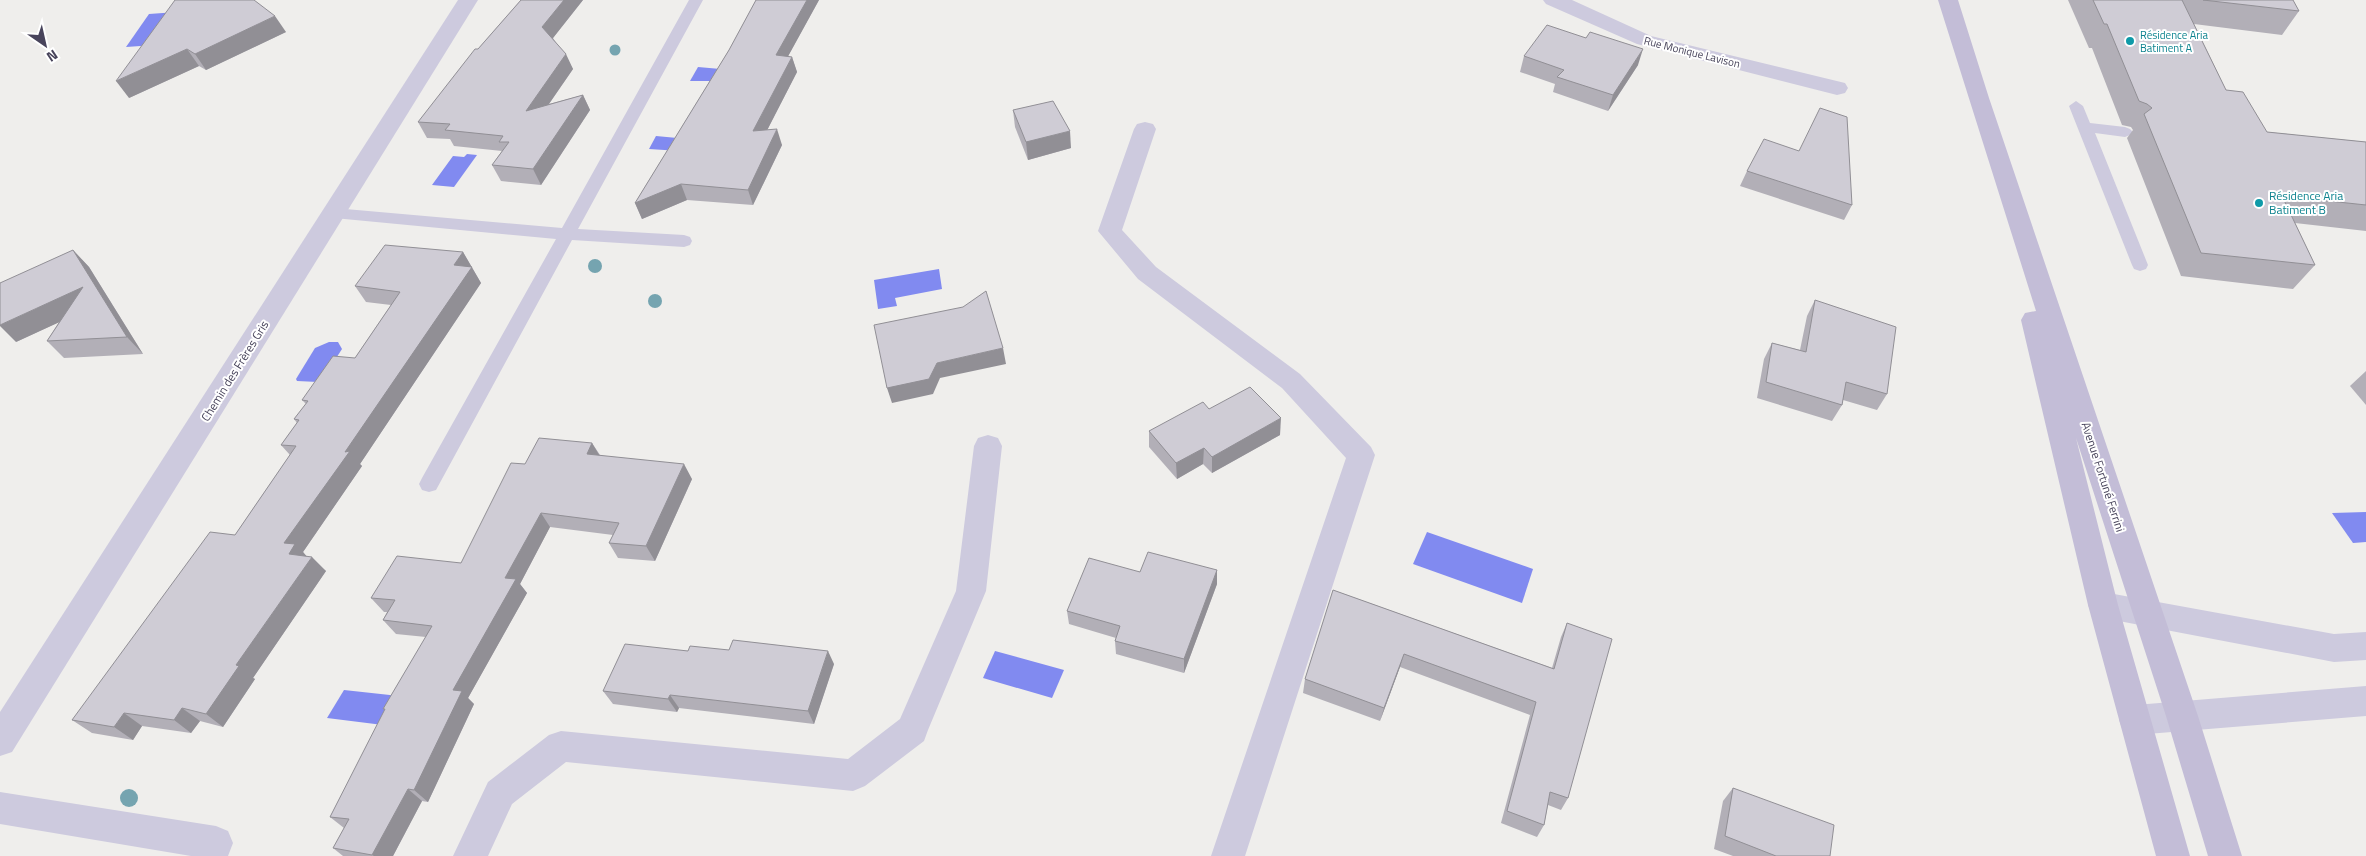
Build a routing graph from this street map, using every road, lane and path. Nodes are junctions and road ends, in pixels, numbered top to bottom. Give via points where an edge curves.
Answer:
1 (468, 0) edge
2 (696, 0) edge
3 (1553, 0) edge
4 (1948, 0) edge
5 (1837, 88) dead end
6 (1978, 98) junction
7 (2076, 106) dead end
8 (2084, 127) junction
9 (1145, 130) dead end
10 (2125, 132) dead end
11 (334, 213) junction
12 (568, 234) junction
13 (684, 241) dead end
14 (2140, 266) dead end
15 (988, 446) dead end
16 (429, 484) dead end
17 (2103, 605) junction
18 (2148, 614) junction
19 (2366, 646) edge
20 (2366, 702) edge
21 (2182, 716) junction
22 (2135, 720) junction
23 (0, 740) edge
24 (0, 808) edge
25 (208, 856) edge
26 (470, 856) edge
27 (1228, 856) edge
28 (2173, 856) edge
29 (2225, 856) edge

1 - 11 street, Chemin des Frères Gris
2 - 12 lane
3 - 5 street, Rue Monique Lavison via 1644,40
4 - 6 main road, Avenue Fortuné Ferrini
6 - 17 main road, Avenue Fortuné Ferrini
6 - 18 main road, Avenue Fortuné Ferrini
7 - 8 lane
8 - 10 lane
8 - 14 lane
9 - 27 street via 1110,231 1147,274 1292,381 1361,455
11 - 12 lane
11 - 23 street, Chemin des Frères Gris
12 - 13 lane
12 - 16 lane
15 - 26 street via 971,591 912,730 853,774 562,746 500,793
17 - 18 street
17 - 22 main road, Avenue Fortuné Ferrini
18 - 19 street via 2334,648
18 - 21 main road, Avenue Fortuné Ferrini
20 - 21 street
21 - 22 street
21 - 29 main road, Avenue Fortuné Ferrini
22 - 28 main road, Avenue Fortuné Ferrini
24 - 25 street via 216,843

